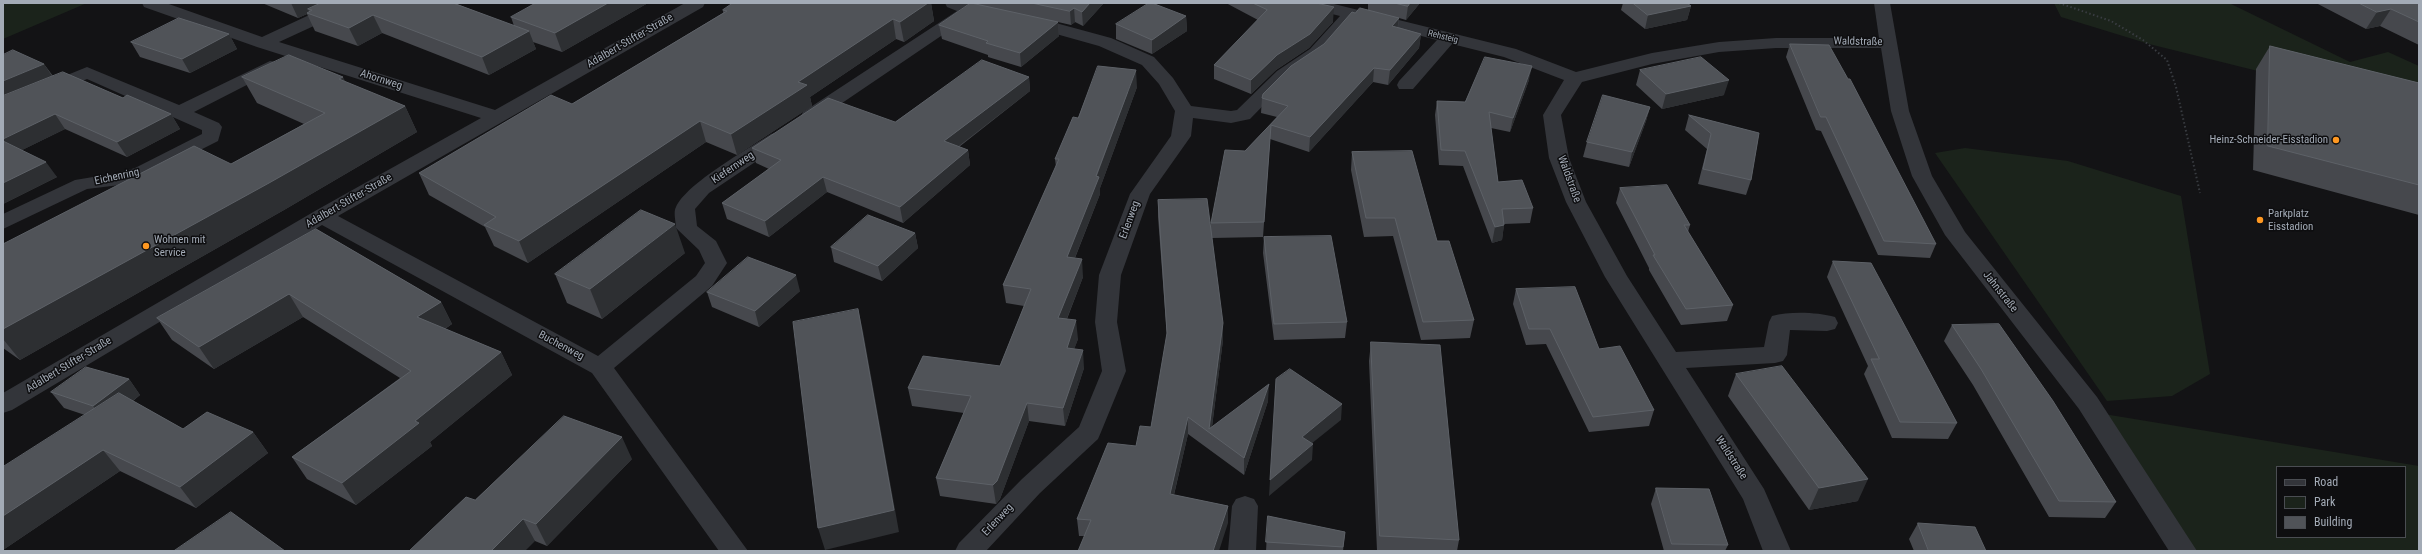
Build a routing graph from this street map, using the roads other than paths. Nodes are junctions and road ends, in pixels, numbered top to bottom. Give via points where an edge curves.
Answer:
1 (150, 3) edge
2 (349, 3) edge
3 (697, 3) edge
4 (1310, 3) edge
5 (1882, 3) edge
6 (962, 6) edge
7 (1351, 14) junction
8 (1448, 38) junction
9 (263, 43) junction
10 (1890, 43) junction
11 (296, 53) junction
12 (1575, 78) junction
13 (1406, 85) dead end
14 (3, 108) edge
15 (1184, 111) junction
16 (180, 112) junction
17 (498, 117) junction
18 (322, 216) junction
19 (3, 222) edge
20 (1827, 323) dead end
21 (1670, 361) junction
22 (600, 367) junction
23 (3, 404) edge
24 (1245, 506) dead end
25 (734, 551) edge
26 (969, 551) edge
27 (1242, 551) edge
28 (1776, 551) edge
29 (2184, 551) edge

1 - 9 street, Ahornweg
2 - 9 street
3 - 17 street, Adalbert-Stifter-Straße
4 - 7 street, Rehsteig
5 - 10 street, Jahnstraße
6 - 15 street via 1047,25 1105,42 1148,61 1168,82
6 - 22 street, Kiefernweg via 702,189 685,208 687,228 708,246 716,263 704,281
7 - 8 street, Rehsteig
7 - 15 street via 1316,53 1295,69 1283,74 1243,115 1231,117
8 - 12 street, Rehsteig via 1510,53
8 - 13 street
9 - 11 street, Ahornweg
10 - 12 street, Waldstraße via 1753,44 1664,55
10 - 29 street, Jahnstraße via 1902,118 1922,176 1956,235 2088,403
11 - 16 street
11 - 17 street, Ahornweg
12 - 21 street, Waldstraße via 1552,115 1559,158 1576,202 1616,277
14 - 16 street, Eichenring via 87,72
15 - 26 street, Erlenweg via 1181,136 1140,194 1110,275 1106,322 1114,371 1089,432 1031,486
16 - 19 street, Eichenring via 212,127 211,137 142,172 120,179 82,184
17 - 18 street, Adalbert-Stifter-Straße
18 - 22 street, Buchenweg
18 - 23 street, Adalbert-Stifter-Straße
20 - 21 street via 1780,322 1775,355
21 - 28 street, Waldstraße via 1755,496
22 - 25 street, Buchenweg
24 - 27 street

